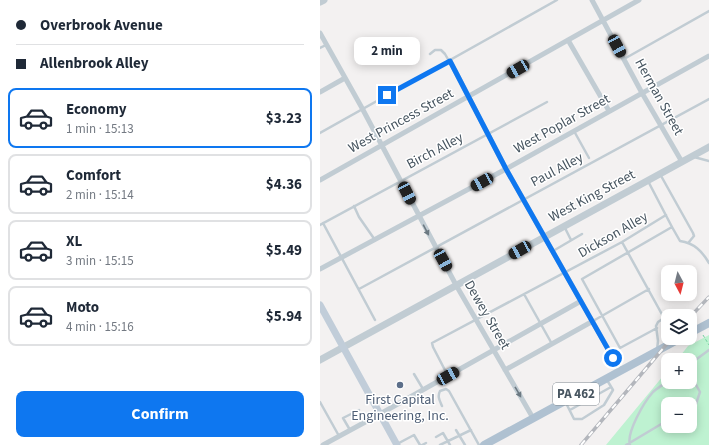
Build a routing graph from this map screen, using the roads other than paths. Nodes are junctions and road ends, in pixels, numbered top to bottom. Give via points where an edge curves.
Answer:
1 (324, 0) edge
2 (558, 0) edge
3 (592, 0) edge
4 (639, 0) edge
5 (320, 2) edge
6 (709, 11) edge
7 (604, 20) junction
8 (320, 33) edge
9 (568, 40) junction
10 (326, 44) junction
11 (320, 48) edge
12 (430, 54) dead end
13 (709, 56) edge
14 (624, 59) junction
15 (450, 61) junction
16 (345, 78) junction
17 (320, 92) edge
18 (642, 93) junction
19 (469, 97) junction
20 (709, 99) edge
21 (547, 102) dead end
22 (362, 108) junction
23 (609, 111) junction
24 (661, 126) junction
25 (574, 131) junction
26 (320, 133) edge
27 (489, 134) junction
28 (382, 145) junction
29 (709, 147) edge
30 (692, 157) junction
31 (589, 158) dead end
32 (709, 161) edge
33 (682, 162) junction
34 (506, 169) junction
35 (660, 174) junction
36 (320, 180) edge
37 (401, 181) junction
38 (648, 181) junction
39 (524, 199) junction
40 (354, 206) junction
41 (666, 215) junction
42 (419, 216) junction
43 (322, 224) edge
44 (564, 226) junction
45 (672, 228) junction
46 (582, 234) dead end
47 (545, 236) junction
48 (375, 240) junction
49 (571, 240) junction
50 (622, 242) junction
51 (689, 242) junction
52 (436, 247) junction
53 (553, 250) junction
54 (629, 253) junction
55 (342, 257) junction
56 (709, 263) edge
57 (320, 269) edge
58 (566, 273) junction
59 (456, 285) junction
60 (360, 289) junction
61 (649, 289) junction
62 (524, 294) junction
63 (581, 301) junction
64 (320, 305) edge
65 (661, 312) edge
66 (602, 316) junction
67 (476, 319) junction
68 (375, 320) dead end
69 (661, 320) edge
70 (593, 321) junction
71 (709, 323) edge
72 (540, 324) junction
73 (657, 328) junction
74 (697, 330) edge
75 (552, 344) junction
76 (662, 345) edge
77 (344, 347) junction
78 (494, 350) junction
79 (656, 350) junction
80 (709, 350) edge
81 (697, 359) edge
82 (320, 360) edge
83 (505, 370) junction
84 (620, 370) junction
85 (414, 374) dead end
86 (448, 376) junction
87 (606, 378) junction
88 (661, 386) edge
89 (611, 387) junction
90 (697, 387) edge
91 (423, 390) junction
92 (565, 400) junction
93 (697, 401) edge
94 (320, 402) edge
95 (442, 406) dead end
96 (359, 410) dead end
97 (570, 410) junction
98 (380, 414) junction
99 (533, 418) junction
100 (661, 424) edge
101 (456, 430) dead end
102 (471, 430) junction
103 (350, 431) junction
104 (339, 436) junction
105 (460, 436) junction
106 (436, 437) dead end
107 (448, 441) junction
108 (426, 443) dead end
109 (325, 444) edge
110 (397, 444) edge
111 (628, 444) edge
112 (421, 445) edge
113 (440, 445) edge
114 (450, 445) edge
115 (464, 445) edge
116 (479, 445) edge
117 (484, 445) edge

1 - 5 street
2 - 15 lane
3 - 7 street, Herman Street
4 - 7 street, West Princess Street
6 - 14 lane
7 - 9 street, West Princess Street
7 - 14 street, Herman Street
8 - 10 street, Dewey Street
9 - 19 street, West Princess Street
9 - 23 street
10 - 11 lane
10 - 16 street, Dewey Street
12 - 15 lane via 441,50
13 - 18 street, West Poplar Street
14 - 18 street, Herman Street
15 - 19 street
15 - 22 lane
16 - 17 street
16 - 22 street, Dewey Street
18 - 23 street, West Poplar Street
18 - 24 street, Herman Street
19 - 27 street
19 - 28 street, West Princess Street
20 - 24 lane, Paul Alley
21 - 27 lane, Birch Alley
22 - 26 lane
22 - 28 street, Dewey Street
23 - 25 street, West Poplar Street
24 - 33 street, Herman Street
24 - 39 lane, Paul Alley
25 - 31 lane
25 - 34 street, West Poplar Street
27 - 34 street
27 - 37 lane, Birch Alley
28 - 36 street, West Princess Street
28 - 37 street, Dewey Street
29 - 30 street, West King Street
30 - 32 lane
30 - 33 street, West King Street
33 - 35 street, West King Street
34 - 39 street
34 - 42 street, West Poplar Street
35 - 38 street, West King Street
35 - 51 lane via 693,233 694,236
37 - 40 lane, Birch Alley
37 - 42 street, Dewey Street
38 - 41 lane
38 - 44 street, West King Street
39 - 47 street
39 - 52 lane, Paul Alley
40 - 43 lane, Birch Alley
40 - 48 lane
41 - 45 lane
41 - 50 lane, Dickson Alley
42 - 48 street, West Poplar Street
42 -> 52 street, Dewey Street
43 - 55 lane
44 - 47 street, West King Street
44 - 49 lane
45 - 51 lane via 680,241
45 - 54 lane
46 - 49 lane
47 - 53 street
47 - 59 street, West King Street
48 - 55 street, West Poplar Street
49 - 53 lane
50 - 54 lane
50 - 58 lane, Dickson Alley
51 - 56 lane via 702,252
52 - 59 street, Dewey Street
52 - 60 lane, Paul Alley
53 - 58 street
54 - 61 lane
54 - 66 lane via 582,279
55 - 57 street, West Poplar Street
55 - 60 lane
58 - 62 lane, Dickson Alley
58 - 63 street
59 - 67 street, Dewey Street
59 - 77 street, West King Street
60 - 68 lane
61 - 65 lane
61 - 66 lane
62 - 67 lane, Dickson Alley
62 - 72 lane
63 - 70 street
63 - 72 street
64 - 77 main road
66 - 70 lane
66 - 73 lane via 620,348
67 - 78 street, Dewey Street
67 - 86 lane, Dickson Alley via 432,343
69 - 73 lane
70 - 75 street
70 - 84 street
71 - 74 main road
72 - 75 lane
72 - 78 street
73 - 79 lane
75 - 83 street
76 - 79 main road, PA 462
77 - 82 street, West King Street
77 - 98 main road
78 - 83 street, Dewey Street
78 - 86 street
79 - 84 main road, PA 462
80 - 81 lane
83 -> 99 street, Dewey Street
84 - 87 main road, PA 462
85 - 91 lane
86 - 91 street
87 - 89 lane
87 - 92 main road, PA 462
88 - 111 lane via 647,400 630,433
89 - 97 lane
89 - 97 lane via 613,390 604,405 582,419 574,419
90 - 93 lane via 700,392
91 - 98 street
92 - 97 lane
92 - 99 main road, PA 462
94 - 104 lane
95 - 102 lane via 438,394 446,389
96 - 103 lane via 343,418
98 - 103 street
98 - 110 main road
99 - 117 main road, PA 462
100 - 111 lane
101 - 105 lane
102 - 105 lane
102 - 116 lane
103 - 104 street
104 - 109 street
105 - 107 lane
105 - 115 lane
106 - 107 lane via 443,433
107 - 113 lane
107 - 114 lane
108 - 112 lane
110 - 112 lane via 414,435

